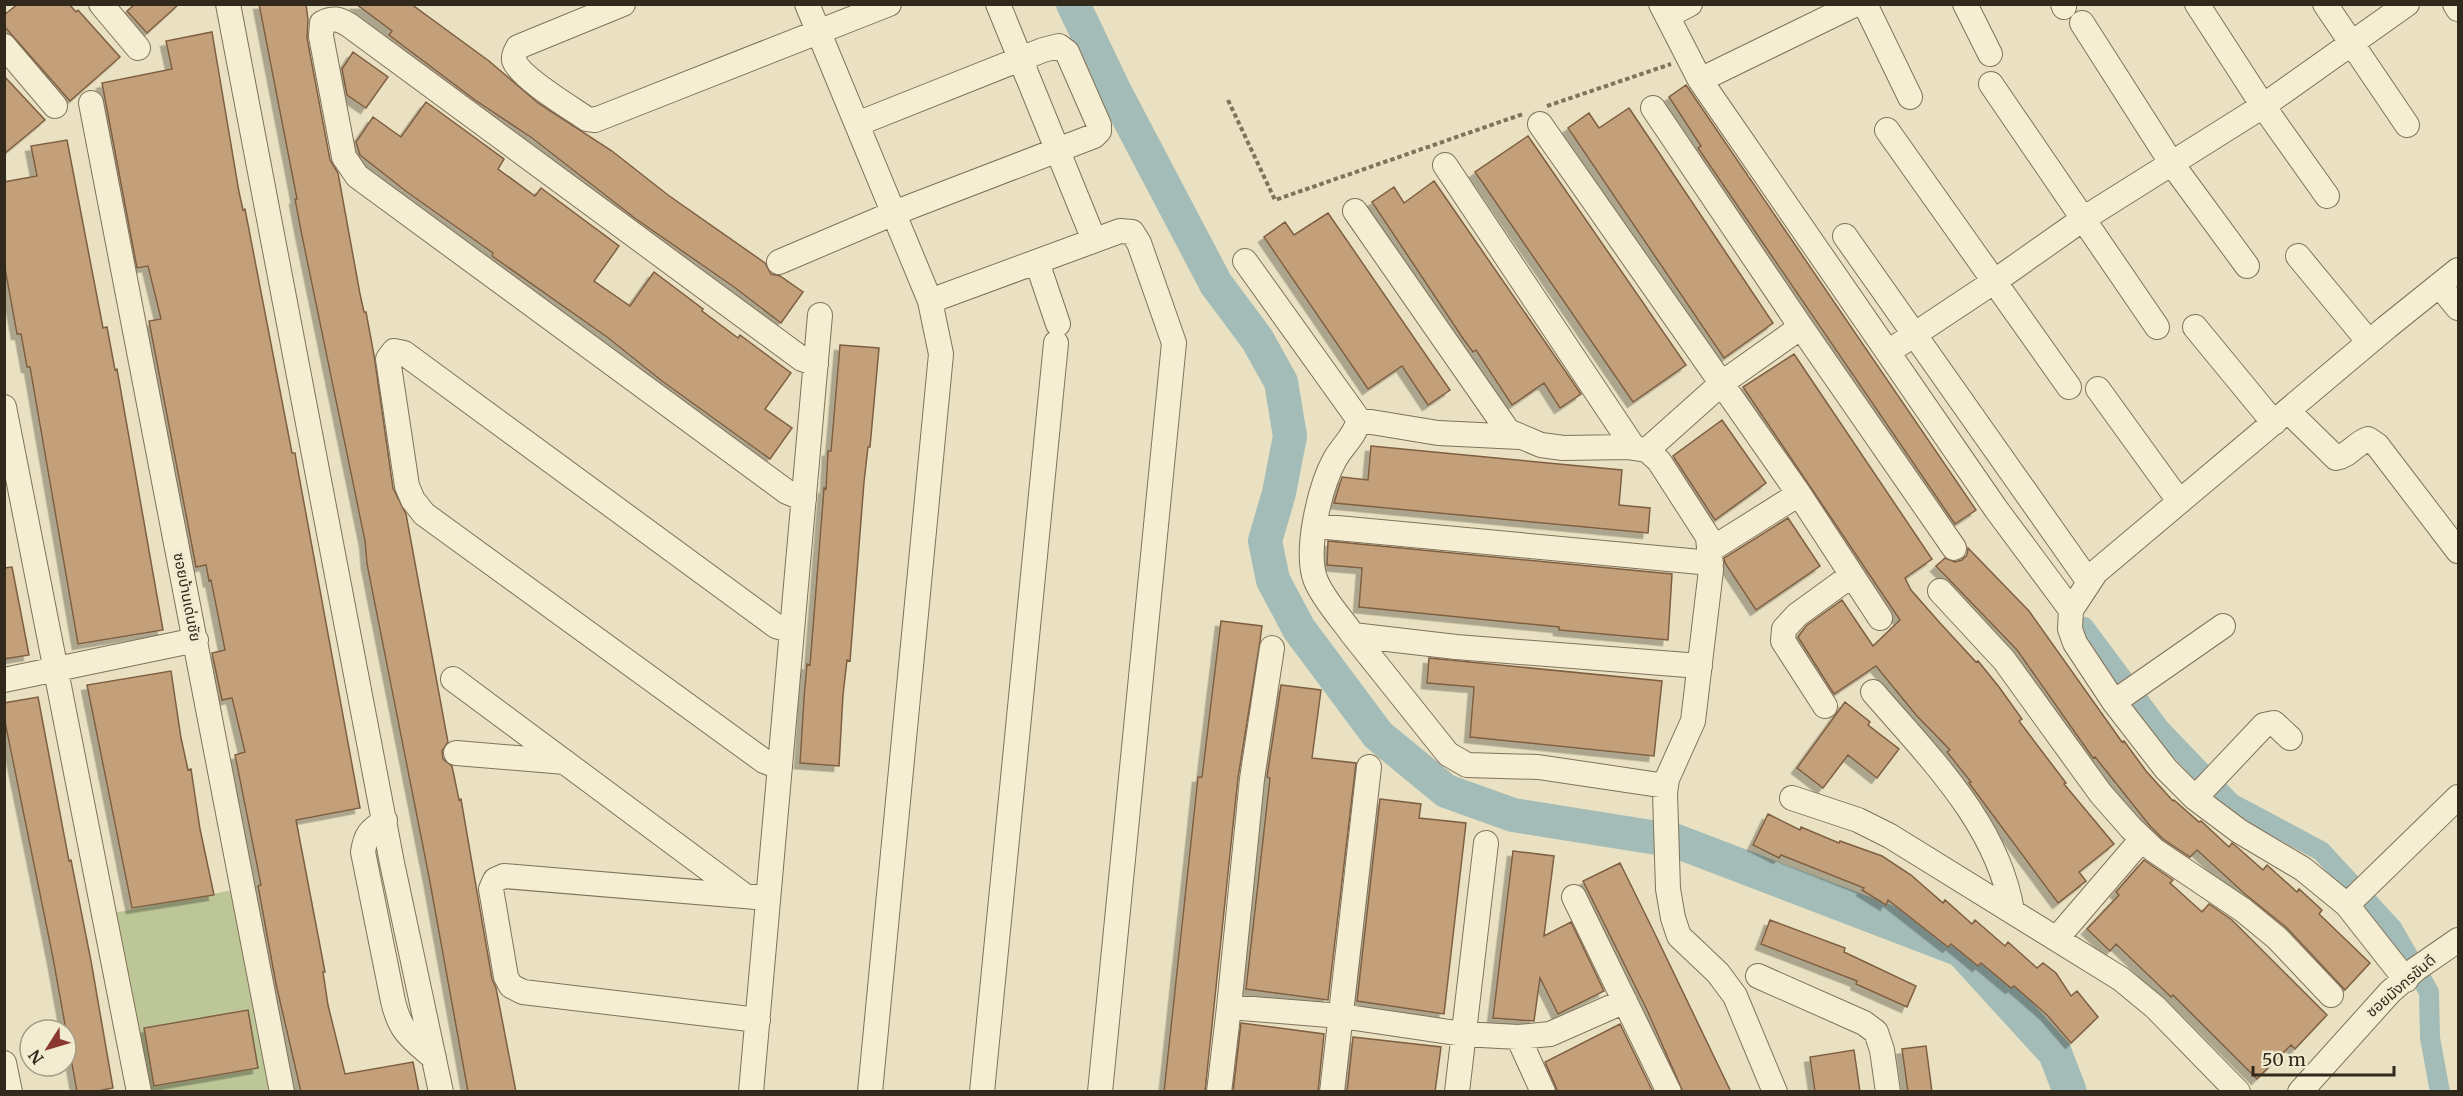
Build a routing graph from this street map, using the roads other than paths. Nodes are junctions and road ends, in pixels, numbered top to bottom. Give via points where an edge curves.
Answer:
1 (101, 4) edge
2 (228, 4) edge
3 (623, 4) edge
4 (807, 4) edge
5 (889, 4) edge
6 (998, 4) edge
7 (1690, 4) edge
8 (1856, 4) edge
9 (1865, 4) edge
10 (1965, 4) edge
11 (2197, 4) edge
12 (2325, 4) edge
13 (2407, 4) edge
14 (2455, 4) edge
15 (2458, 9) edge
16 (1664, 10) edge
17 (2082, 23) dead end
18 (819, 33) junction
19 (2352, 42) junction
20 (4, 46) edge
21 (138, 48) dead end
22 (1990, 54) dead end
23 (1020, 58) junction
24 (1700, 80) junction
25 (1991, 84) dead end
26 (1910, 97) dead end
27 (91, 103) dead end
28 (55, 106) dead end
29 (2263, 106) junction
30 (1653, 108) dead end
31 (1538, 114) road end
32 (857, 124) junction
33 (2407, 125) dead end
34 (1887, 130) dead end
35 (1057, 150) junction
36 (2172, 164) junction
37 (1445, 165) dead end
38 (2327, 196) dead end
39 (1355, 211) dead end
40 (894, 213) junction
41 (2083, 219) junction
42 (1845, 236) dead end
43 (1094, 240) junction
44 (2298, 256) dead end
45 (1037, 261) junction
46 (1245, 261) dead end
47 (779, 262) dead end
48 (2247, 266) dead end
49 (2458, 270) edge
50 (1995, 281) junction
51 (2439, 285) junction
52 (930, 301) junction
53 (2458, 309) edge
54 (820, 315) dead end
55 (1801, 327) junction
56 (2157, 327) dead end
57 (2195, 327) dead end
58 (1914, 335) junction
59 (2369, 342) junction
60 (1888, 352) junction
61 (816, 364) junction
62 (1722, 383) junction
63 (2069, 387) dead end
64 (2098, 389) dead end
65 (4, 407) edge
66 (2281, 417) junction
67 (1359, 420) junction
68 (1520, 437) junction
69 (1641, 449) junction
70 (1799, 494) junction
71 (804, 499) junction
72 (2180, 501) junction
73 (1316, 526) junction
74 (1954, 548) dead end
75 (2458, 551) edge
76 (1710, 557) junction
77 (1852, 575) junction
78 (2089, 582) junction
79 (1940, 591) dead end
80 (2070, 610) junction
81 (1880, 618) dead end
82 (2223, 626) dead end
83 (792, 631) junction
84 (1353, 635) junction
85 (196, 640) junction
86 (1272, 648) dead end
87 (1700, 666) junction
88 (56, 669) junction
89 (453, 679) dead end
90 (4, 680) edge
91 (1872, 692) dead end
92 (2114, 702) junction
93 (1825, 706) dead end
94 (2290, 738) dead end
95 (456, 753) dead end
96 (566, 762) junction
97 (780, 767) junction
98 (1369, 767) dead end
99 (1665, 786) junction
100 (2458, 797) edge
101 (1792, 798) dead end
102 (2195, 798) junction
103 (2142, 839) junction
104 (1486, 843) dead end
105 (757, 897) junction
106 (1574, 897) dead end
107 (2347, 905) junction
108 (2012, 910) junction
109 (2057, 938) junction
110 (2458, 940) edge
111 (1758, 976) dead end
112 (2406, 980) junction
113 (2331, 995) dead end
114 (1625, 1001) junction
115 (1230, 1007) junction
116 (1341, 1016) junction
117 (758, 1020) junction
118 (1463, 1034) junction
119 (1518, 1037) junction
120 (4, 1063) edge
121 (10, 1092) edge
122 (139, 1092) edge
123 (282, 1092) edge
124 (441, 1092) edge
125 (751, 1092) edge
126 (870, 1092) edge
127 (982, 1092) edge
128 (1100, 1092) edge
129 (1219, 1092) edge
130 (1332, 1092) edge
131 (1457, 1092) edge
132 (1543, 1092) edge
133 (1669, 1092) edge
134 (1774, 1092) edge
135 (1888, 1092) edge
136 (2238, 1092) edge
137 (2300, 1092) edge

1 - 21 street
2 - 124 street via 385,819 365,837 363,852 397,1019 434,1058
3 - 18 street via 518,47 514,60 541,88 586,119 595,120
4 - 18 street
5 - 18 street
6 - 23 street
7 - 16 street
8 - 24 street
9 - 26 street
10 - 22 street
11 - 29 street
12 - 19 street
13 - 19 street
14 - 15 street
16 - 24 street
17 - 36 street
18 - 32 street
19 - 29 street
19 - 33 street
20 - 28 street
23 - 32 street
23 - 35 street
23 - 35 street via 1053,46 1068,52 1098,119 1099,131 1094,136
24 - 60 street
25 - 41 street
27 - 85 street, ซอยบ้านเด่นชัย
29 - 36 street
29 - 38 street
30 - 55 street
31 - 62 street
32 - 40 street
34 - 50 street
35 - 40 street
35 - 43 street
36 - 41 street
36 - 48 street
37 - 69 street
39 - 68 street via 1497,417 1508,431
40 - 47 street
40 - 52 street
41 - 50 street
41 - 56 street
42 - 58 street
43 - 45 street
43 - 128 street via 1120,231 1132,232 1174,343
44 - 59 street
45 - 52 street
45 - 127 street via 1057,334
46 - 67 street
49 - 51 street
50 - 58 street
50 - 63 street
51 - 53 street
51 - 59 street
52 - 126 street via 941,354
54 - 61 street
55 - 62 street
55 - 74 street
57 - 66 street
58 - 60 street
58 - 78 street
59 - 66 street
60 - 80 street
61 - 71 street
61 - 71 street via 792,352 349,25 339,19 322,23 321,36 344,157 357,176 787,492
62 - 69 street
62 - 70 street
64 - 72 street
65 - 88 street
66 - 72 street
66 - 75 street via 2336,458 2360,441 2368,439 2377,444
67 - 68 street via 1438,433
67 - 73 street via 1328,475
68 - 69 street via 1563,448
69 - 76 street via 1659,461 1708,537
70 - 76 street
70 - 77 street
71 - 83 street
72 - 78 street
73 - 76 street
73 - 84 street via 1312,560 1317,582
76 - 87 street
77 - 81 street
77 - 93 street via 1784,629 1783,641
78 - 80 street
79 - 103 street via 1989,641 2101,794
80 - 92 street via 2075,643
82 - 92 street
83 - 97 street
83 - 97 street via 776,626 404,353 390,354 407,486 424,514 764,761
84 - 87 street
84 - 99 street via 1448,754 1462,764 1538,767
85 - 88 street
85 - 123 street, ซอยบ้านเด่นชัย
86 - 115 street via 1252,779
87 - 99 street via 1693,721
88 - 90 street
88 - 122 street
89 - 96 street
91 - 108 street via 1957,792 1983,830 2009,889
92 - 102 street via 2166,769
94 - 102 street via 2274,723 2264,725
95 - 96 street
96 - 105 street
97 - 105 street
98 - 116 street
99 - 134 street via 1667,875 1679,936 1735,996
100 - 107 street
101 - 108 street via 1858,820 1890,836
102 - 107 street via 2303,869
103 - 109 street
103 - 113 street via 2277,938
104 - 118 street
105 - 117 street
105 - 117 street via 504,876 495,880 490,889 506,977 511,986 523,992
106 - 114 street
107 - 112 street
108 - 109 street
109 - 136 street via 2121,979 2155,1007
110 - 112 street, ซอยมังกรขันดี
111 - 135 street via 1876,1032
112 - 137 street, ซอยมังกรขันดี via 2371,1011
114 - 119 street via 1550,1034
114 - 133 street
115 - 116 street
115 - 129 street
116 - 118 street
116 - 130 street
117 - 125 street
118 - 119 street
118 - 131 street
119 - 132 street
120 - 121 street

